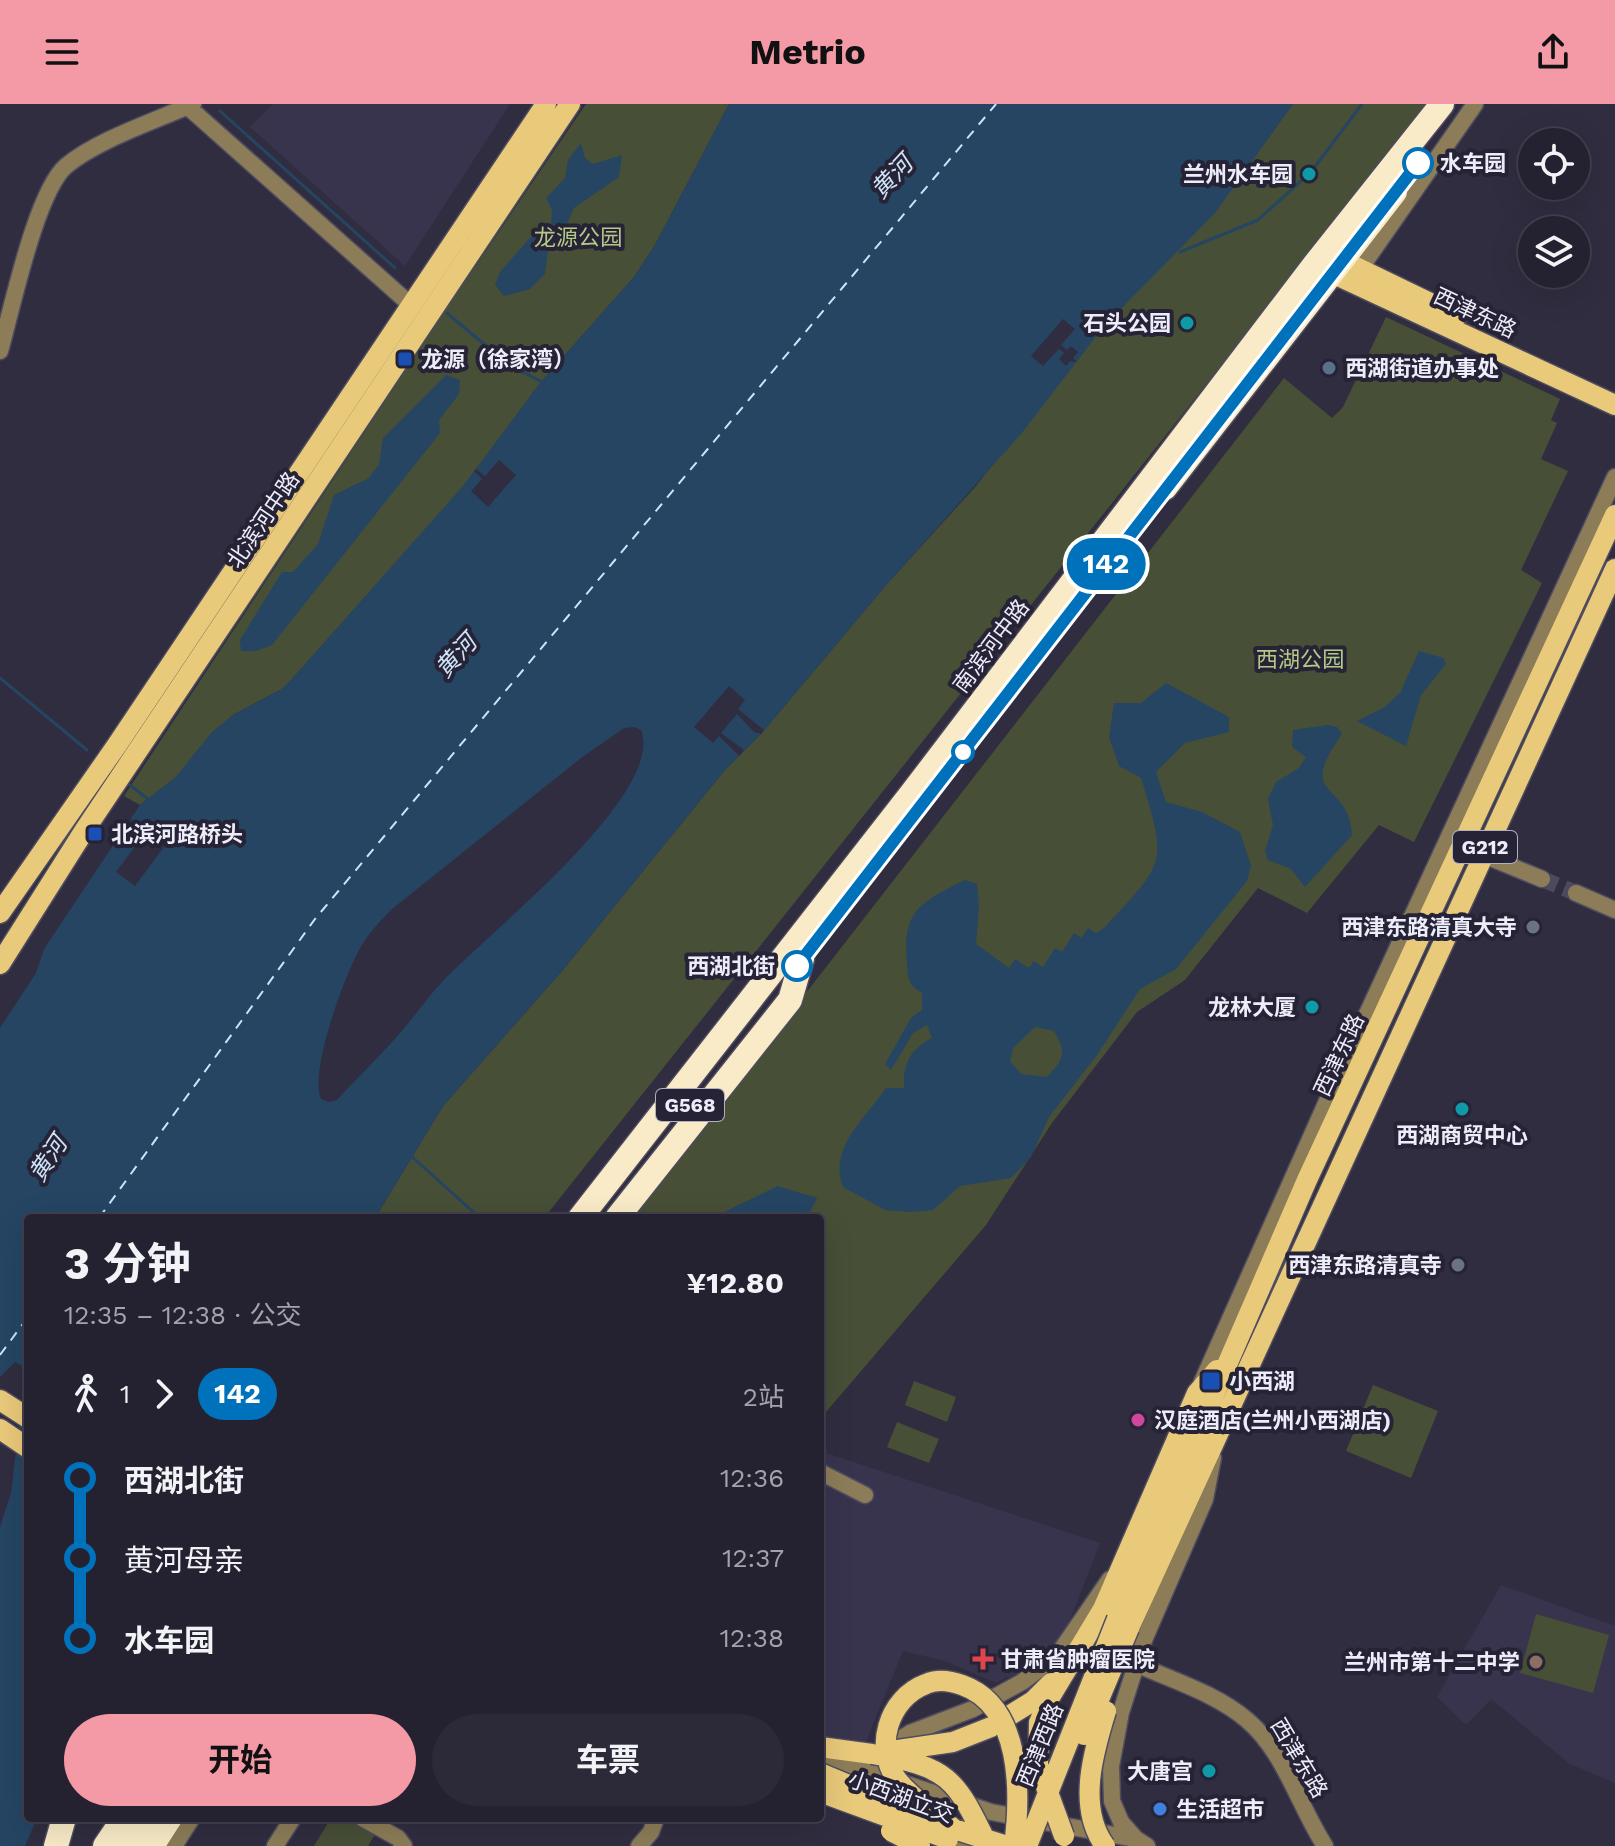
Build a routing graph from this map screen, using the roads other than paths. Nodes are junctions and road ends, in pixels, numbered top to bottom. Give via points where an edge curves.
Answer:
1 (546, 104) edge
2 (570, 104) edge
3 (1442, 104) edge
4 (1462, 104) edge
5 (1475, 104) edge
6 (190, 105) edge
7 (1335, 264) junction
8 (412, 306) junction
9 (0, 351) edge
10 (1615, 394) edge
11 (1615, 405) edge
12 (1615, 477) edge
13 (1615, 515) edge
14 (1615, 569) edge
15 (1481, 854) junction
16 (1542, 879) tunnel mouth
17 (1576, 893) tunnel mouth
18 (1615, 910) edge
19 (0, 913) edge
20 (23, 924) junction
21 (0, 951) edge
22 (802, 959) junction
23 (0, 964) edge
24 (572, 1214) edge
25 (603, 1214) edge
26 (620, 1214) edge
27 (1230, 1355) junction
28 (1197, 1393) junction
29 (0, 1400) edge
30 (24, 1415) edge
31 (0, 1429) edge
32 (1218, 1435) junction
33 (24, 1445) edge
34 (824, 1474) edge
35 (865, 1495) dead end
36 (1171, 1536) junction
37 (1119, 1569) junction
38 (1123, 1623) junction
39 (1073, 1660) junction
40 (1128, 1667) junction
41 (895, 1742) junction
42 (824, 1748) edge
43 (872, 1754) junction
44 (824, 1761) edge
45 (846, 1764) junction
46 (880, 1774) junction
47 (824, 1775) edge
48 (824, 1794) edge
49 (889, 1812) junction
50 (63, 1822) edge
51 (121, 1822) edge
52 (143, 1822) edge
53 (167, 1822) edge
54 (178, 1822) edge
55 (189, 1822) edge
56 (290, 1822) edge
57 (369, 1822) edge
58 (655, 1822) edge
59 (947, 1835) edge
60 (1141, 1842) edge
61 (56, 1846) edge
62 (105, 1846) edge
63 (128, 1846) edge
64 (152, 1846) edge
65 (163, 1846) edge
66 (174, 1846) edge
67 (275, 1846) edge
68 (404, 1846) edge
69 (639, 1846) edge
70 (913, 1846) edge
71 (920, 1846) edge
72 (968, 1846) edge
73 (988, 1846) edge
74 (1007, 1846) edge
75 (1014, 1846) edge
76 (1027, 1846) edge
77 (1038, 1846) edge
78 (1070, 1846) edge
79 (1105, 1846) edge
80 (1325, 1846) edge

1 - 8 main road, 北滨河中路
2 - 20 main road, 北滨河中路
3 - 7 highway, 南滨河中路 / G568
4 - 7 highway, 南滨河中路 / G568
5 - 7 street
6 - 8 street
6 - 9 street via 77,158 58,174 39,217
7 - 10 main road, 西津东路
7 - 11 main road, 西津东路
7 - 22 highway, 南滨河中路 / G568
7 - 24 highway, 南滨河中路 / G568 via 665,1113
8 - 19 main road, 北滨河中路
12 - 28 street, 西津东路
13 - 27 main road, 西津东路 / G212
14 - 15 main road, 西津东路 / G212
15 - 16 street
15 - 32 main road, 西津东路 / G212
17 - 18 street
20 - 21 main road
20 - 23 main road, 北滨河中路
22 - 25 highway, 南滨河中路 / G568
22 - 26 highway via 790,1000
27 - 28 main road
27 - 38 main road, 西津东路
28 - 37 main road
29 - 30 main road
31 - 33 main road
32 - 36 main road, 西津东路 / G212
32 - 40 street, 西津东路 via 1205,1499
34 - 35 street
36 - 38 main road, 西津东路
36 - 40 main road
37 - 39 main road
37 - 41 street via 1057,1656 1022,1682
38 - 76 main road, 西津西路, bridge
38 - 77 main road, bridge
39 - 43 main road, bridge via 1033,1701 991,1727 953,1742
39 - 78 main road, bridge via 1039,1723 1038,1765
40 - 60 street, 西津东路 via 1111,1766 1112,1801 1121,1822
40 - 79 main road, bridge via 1097,1743 1090,1796 1092,1821
40 - 80 street, 西津东路 via 1227,1706 1248,1720 1274,1754
41 - 45 street
41 - 46 street
42 - 43 main road
43 - 73 main road, bridge via 916,1761 954,1782
44 - 45 street
45 - 46 street
45 - 48 street
46 - 49 street via 878,1783
46 - 60 street via 991,1812
47 - 59 main road, 小西湖立交, bridge
48 - 49 street
48 - 71 main road, bridge
48 - 72 main road, 小西湖立交, bridge
49 - 59 street
49 - 70 street
50 - 61 highway
51 - 62 highway
52 - 63 highway
53 - 64 highway
54 - 65 main road
55 - 66 street
56 - 67 street
57 - 68 street
58 - 69 street
59 - 72 street
59 - 74 main road, 小西湖立交, bridge
59 - 75 main road, bridge via 897,1780 885,1743 890,1718 904,1699 926,1683 949,1681 974,1689 1004,1722 1018,1795

